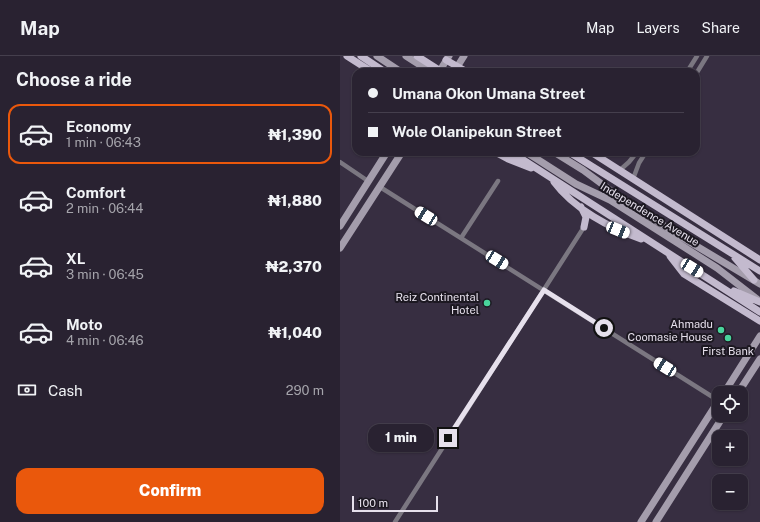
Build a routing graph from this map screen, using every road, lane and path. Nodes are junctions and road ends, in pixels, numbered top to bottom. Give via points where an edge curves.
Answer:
1 (347, 56) edge
2 (361, 56) edge
3 (377, 56) edge
4 (406, 56) edge
5 (417, 56) edge
6 (464, 56) edge
7 (697, 56) edge
8 (707, 56) edge
9 (447, 59) edge
10 (366, 68) edge
11 (379, 68) edge
12 (395, 68) edge
13 (425, 68) edge
14 (436, 68) edge
15 (441, 68) edge
16 (455, 68) edge
17 (457, 68) edge
18 (690, 68) edge
19 (700, 68) edge
20 (384, 156) edge
21 (399, 156) edge
22 (502, 156) edge
23 (517, 156) edge
24 (532, 156) edge
25 (560, 156) edge
26 (575, 156) edge
27 (598, 156) edge
28 (634, 156) edge
29 (643, 156) edge
30 (340, 162) edge
31 (540, 170) junction
32 (620, 170) junction
33 (550, 177) junction
34 (633, 179) junction
35 (498, 180) dead end
36 (368, 182) junction
37 (380, 187) junction
38 (581, 207) junction
39 (604, 222) junction
40 (340, 226) edge
41 (584, 228) junction
42 (461, 238) junction
43 (652, 243) junction
44 (340, 248) edge
45 (731, 253) junction
46 (669, 254) junction
47 (760, 260) edge
48 (760, 271) edge
49 (714, 282) junction
50 (757, 282) edge
51 (544, 290) junction
52 (760, 301) edge
53 (760, 311) edge
54 (760, 321) edge
55 (760, 336) edge
56 (760, 359) edge
57 (728, 386) edge
58 (743, 386) edge
59 (712, 396) edge
60 (712, 411) edge
61 (720, 422) edge
62 (659, 494) junction
63 (669, 501) junction
64 (395, 522) edge
65 (641, 522) edge
66 (656, 522) edge

1 - 10 main road
2 - 11 main road
3 - 12 main road
4 - 13 main road
5 - 14 main road
6 - 17 main road
7 - 18 street
8 - 19 street
9 - 15 main road
9 - 16 main road
20 - 36 main road
21 - 37 main road
22 - 31 main road
23 - 31 main road, Independence Avenue
24 - 52 main road, Independence Avenue via 576,184 616,204 717,268
25 - 50 main road, Independence Avenue via 614,193
26 - 45 main road, Independence Avenue
27 - 32 main road
28 - 32 street
29 - 34 street
30 - 36 street
31 - 33 main road, Independence Avenue
32 - 34 main road
33 - 38 main road via 560,191
33 - 43 main road, Independence Avenue
34 - 47 main road
35 - 42 street
36 - 40 main road
37 - 42 street
37 - 44 main road
38 - 39 main road
38 - 41 main road via 586,219
39 - 41 main road via 594,222
39 - 43 main road
41 - 51 street
42 - 51 street
43 - 46 main road, Independence Avenue
45 - 48 main road, Independence Avenue
45 - 50 main road
46 - 49 main road, Independence Avenue
46 - 54 main road via 684,274
49 - 52 main road
49 - 53 main road, Independence Avenue
51 - 59 street
51 - 64 street
55 - 57 main road
56 - 58 main road
60 - 62 main road
61 - 63 main road
62 - 63 main road
62 - 65 main road
63 - 66 main road

